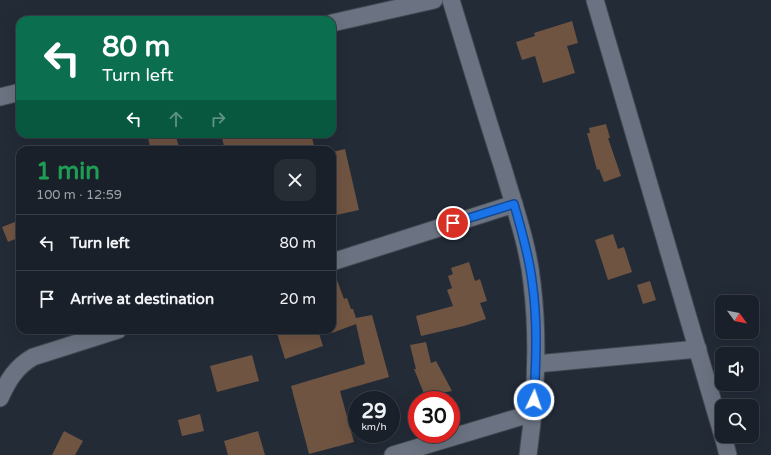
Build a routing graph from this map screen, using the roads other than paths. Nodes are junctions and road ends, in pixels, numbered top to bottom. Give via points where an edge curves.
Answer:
1 (434, 0) edge
2 (451, 0) edge
3 (595, 0) edge
4 (336, 21) edge
5 (16, 93) edge
6 (0, 97) edge
7 (514, 204) junction
8 (336, 261) edge
9 (105, 334) edge
10 (698, 349) junction
11 (536, 364) junction
12 (0, 398) edge
13 (715, 408) edge
14 (533, 413) junction
15 (725, 443) edge
16 (393, 455) edge
17 (528, 455) edge
18 (728, 455) edge

1 - 4 street
2 - 7 street
3 - 10 street
5 - 6 street
7 - 8 street
7 - 11 street via 532,282
9 - 12 street via 33,357 13,373
10 - 11 street
10 - 13 street
11 - 14 street
14 - 16 street
14 - 17 street
15 - 18 street

